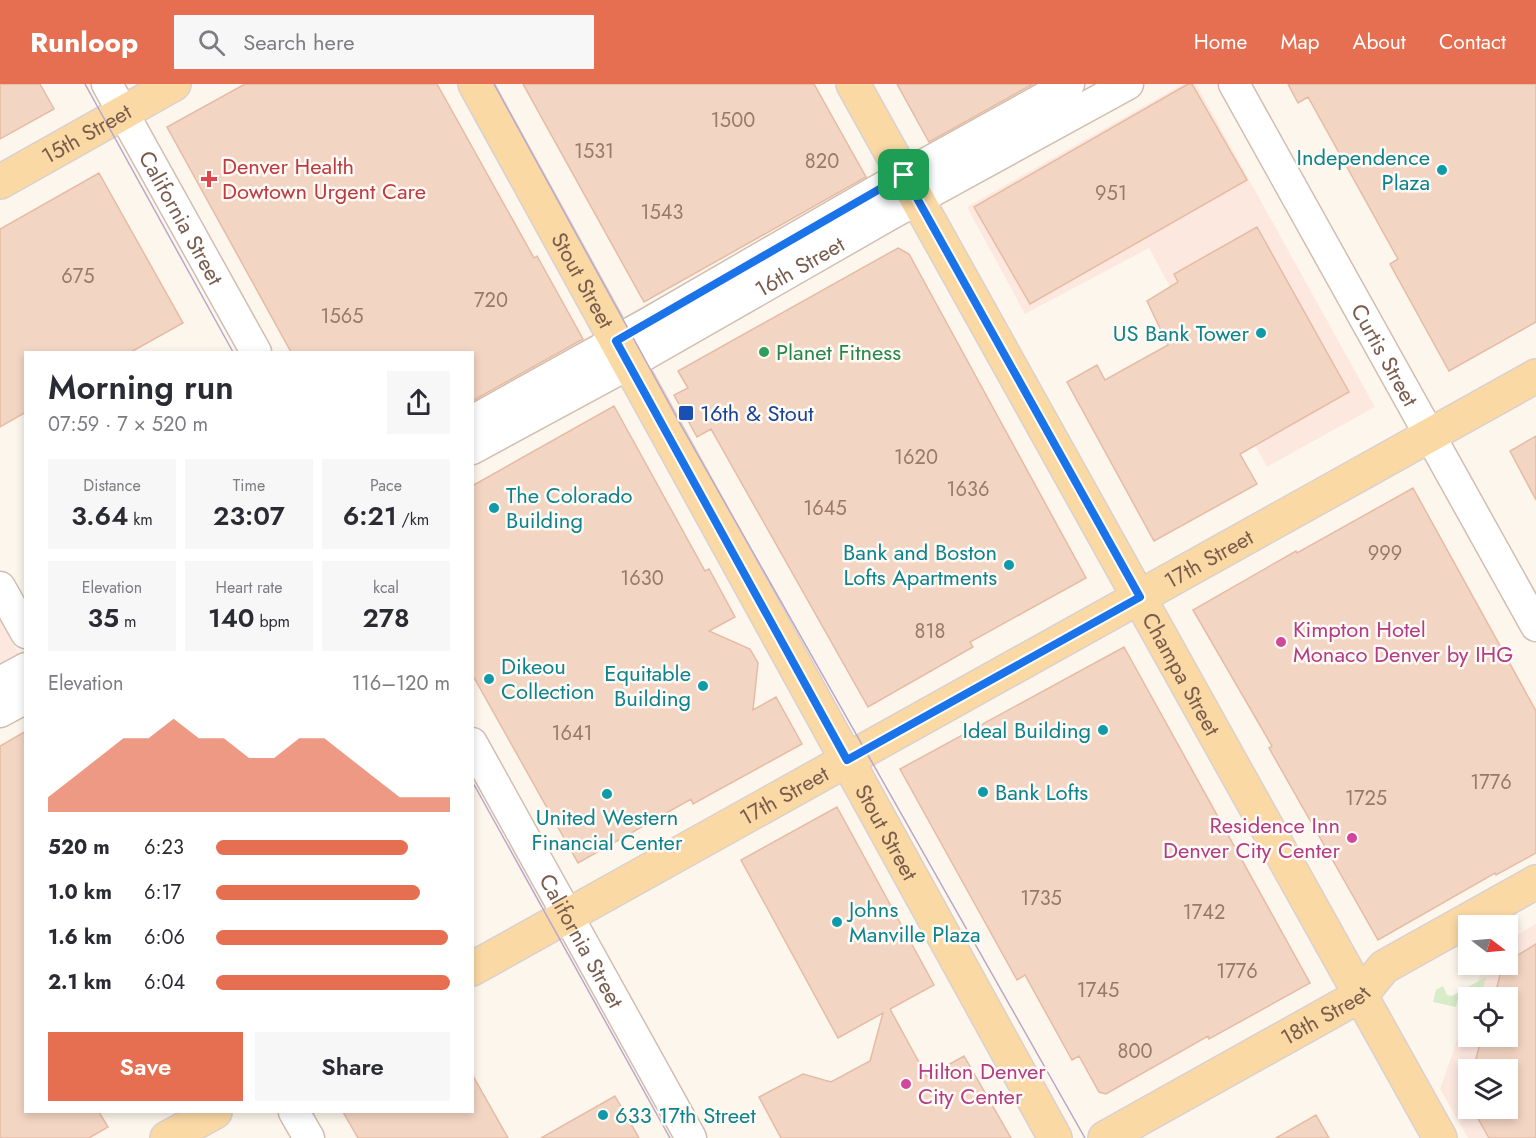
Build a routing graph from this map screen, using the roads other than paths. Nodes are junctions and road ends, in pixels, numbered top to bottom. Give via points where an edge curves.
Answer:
1 (107, 84) edge
2 (174, 84) edge
3 (475, 84) edge
4 (854, 84) edge
5 (1069, 84) edge
6 (1128, 84) edge
7 (1234, 84) edge
8 (123, 112) junction
9 (0, 182) edge
10 (911, 188) junction
11 (255, 351) edge
12 (623, 352) junction
13 (1536, 376) edge
14 (474, 420) edge
15 (1430, 436) junction
16 (474, 448) edge
17 (0, 587) edge
18 (1140, 597) junction
19 (1536, 626) edge
20 (24, 629) edge
21 (24, 669) edge
22 (0, 682) edge
23 (24, 699) edge
24 (0, 712) edge
25 (474, 747) edge
26 (847, 760) junction
27 (1536, 882) edge
28 (568, 915) junction
29 (474, 968) edge
30 (1361, 995) junction
31 (213, 1113) edge
32 (295, 1113) edge
33 (167, 1138) edge
34 (309, 1138) edge
35 (691, 1138) edge
36 (1055, 1138) edge
37 (1105, 1138) edge
38 (1440, 1138) edge

1 - 8 street, California Street
2 - 8 main road, 15th Street
3 - 12 main road, Stout Street
4 - 10 main road, Champa Street
5 - 10 street, 16th Street
6 - 10 street, 16th Street
7 - 15 street, Curtis Street
8 - 9 main road, 15th Street
8 - 11 street, California Street
10 - 12 street, 16th Street
10 - 18 main road, Champa Street
12 - 14 street, 16th Street
12 - 16 street, 16th Street
12 - 26 main road, Stout Street
13 - 15 main road, 17th Street
15 - 18 main road, 17th Street
15 - 19 street, Curtis Street
17 - 20 street
18 - 26 main road, 17th Street
18 - 30 main road, Champa Street
21 - 22 street
23 - 24 street
25 - 28 street, California Street
26 - 28 main road, 17th Street
26 - 36 main road, Stout Street
27 - 30 main road, 18th Street via 1384,967
28 - 29 main road, 17th Street
28 - 35 street, California Street
30 - 37 main road, 18th Street
30 - 38 main road, Champa Street
31 - 33 main road
32 - 34 street

